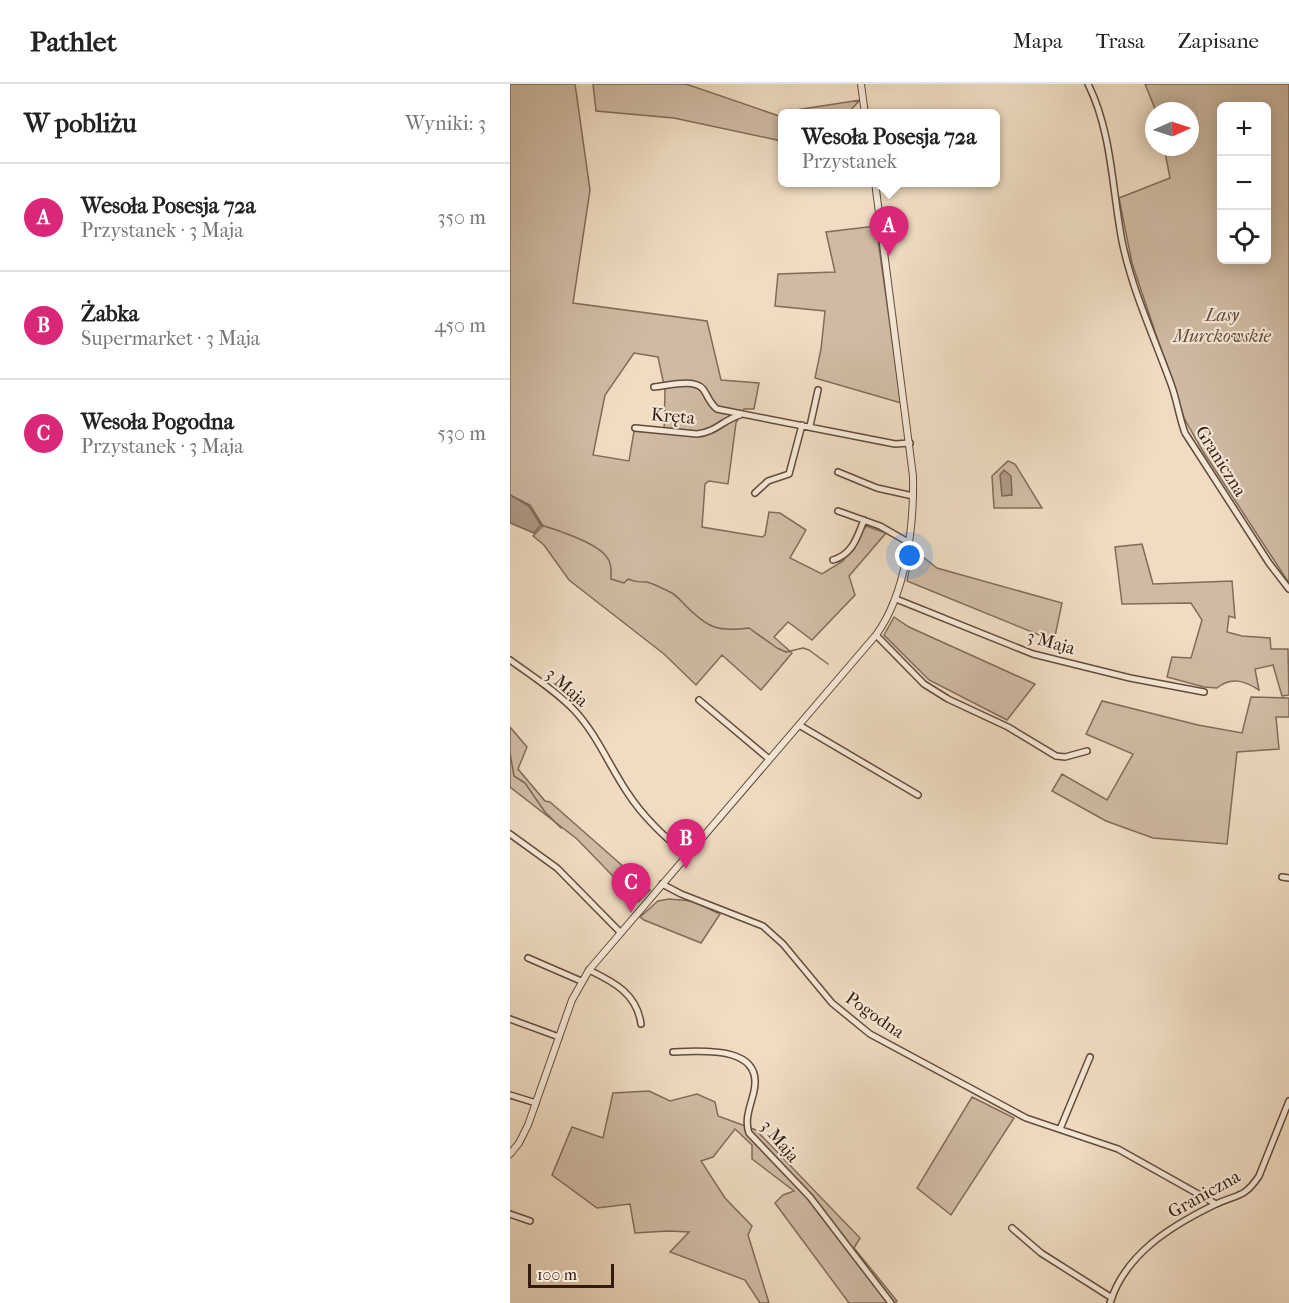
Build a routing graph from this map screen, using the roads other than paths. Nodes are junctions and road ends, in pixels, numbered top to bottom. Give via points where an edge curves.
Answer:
1 (861, 84) edge
2 (1088, 84) edge
3 (864, 109) edge
4 (876, 187) edge
5 (654, 387) dead end
6 (818, 390) dead end
7 (740, 415) junction
8 (802, 425) junction
9 (810, 426) junction
10 (635, 428) dead end
11 (910, 443) junction
12 (838, 472) dead end
13 (755, 494) dead end
14 (913, 496) junction
15 (838, 512) dead end
16 (864, 520) junction
17 (908, 542) junction
18 (833, 560) dead end
19 (1289, 589) edge
20 (896, 599) junction
21 (876, 635) junction
22 (510, 660) edge
23 (1204, 692) dead end
24 (699, 700) dead end
25 (799, 725) junction
26 (1087, 751) dead end
27 (769, 759) junction
28 (918, 795) dead end
29 (510, 834) edge
30 (686, 855) junction
31 (662, 884) junction
32 (621, 932) junction
33 (528, 958) dead end
34 (589, 970) junction
35 (581, 981) junction
36 (510, 1019) edge
37 (641, 1024) dead end
38 (559, 1037) junction
39 (673, 1052) dead end
40 (1090, 1057) dead end
41 (510, 1095) edge
42 (1289, 1101) edge
43 (536, 1103) junction
44 (1060, 1129) junction
45 (511, 1150) edge
46 (1216, 1204) junction
47 (510, 1214) edge
48 (530, 1221) dead end
49 (1012, 1228) dead end
50 (1111, 1301) edge
51 (891, 1303) edge

1 - 3 street
2 - 19 street, Graniczna via 1110,156 1131,274 1179,418 1185,433
4 - 11 street
5 - 7 street, Kręta via 696,384 713,407
6 - 9 street
7 - 8 street, Kręta
7 - 10 street, Kręta via 712,431 697,434
8 - 9 street, Kręta
8 - 13 street via 789,474 768,480
9 - 11 street, Kręta via 895,444
11 - 14 street
12 - 14 street via 878,488
14 - 17 street
15 - 16 street
16 - 17 street
16 - 18 street via 854,545
17 - 20 street
20 - 21 street
20 - 23 street, 3 Maja via 1042,657
21 - 25 street
21 - 26 street via 924,684 948,699 1008,727 1056,756
22 - 30 street, 3 Maja via 575,711 652,825
24 - 27 street
25 - 27 street
25 - 28 street
27 - 30 street
29 - 32 street via 557,868
30 - 31 street
31 - 32 street
31 - 44 street, Pogodna via 763,926 832,1003 870,1034 1007,1108
32 - 34 street
33 - 35 street
34 - 35 street
34 - 37 street via 631,997
35 - 38 street
36 - 38 street
38 - 43 street
39 - 51 street, 3 Maja via 718,1052 749,1064 755,1076 747,1123 749,1133 810,1197
40 - 44 street
41 - 43 street
42 - 46 street, Graniczna via 1259,1176 1237,1197
43 - 45 street via 523,1136
44 - 46 street, Pogodna via 1118,1149
46 - 50 street, Graniczna via 1148,1245 1126,1268
47 - 48 street
49 - 50 street, Graniczna

